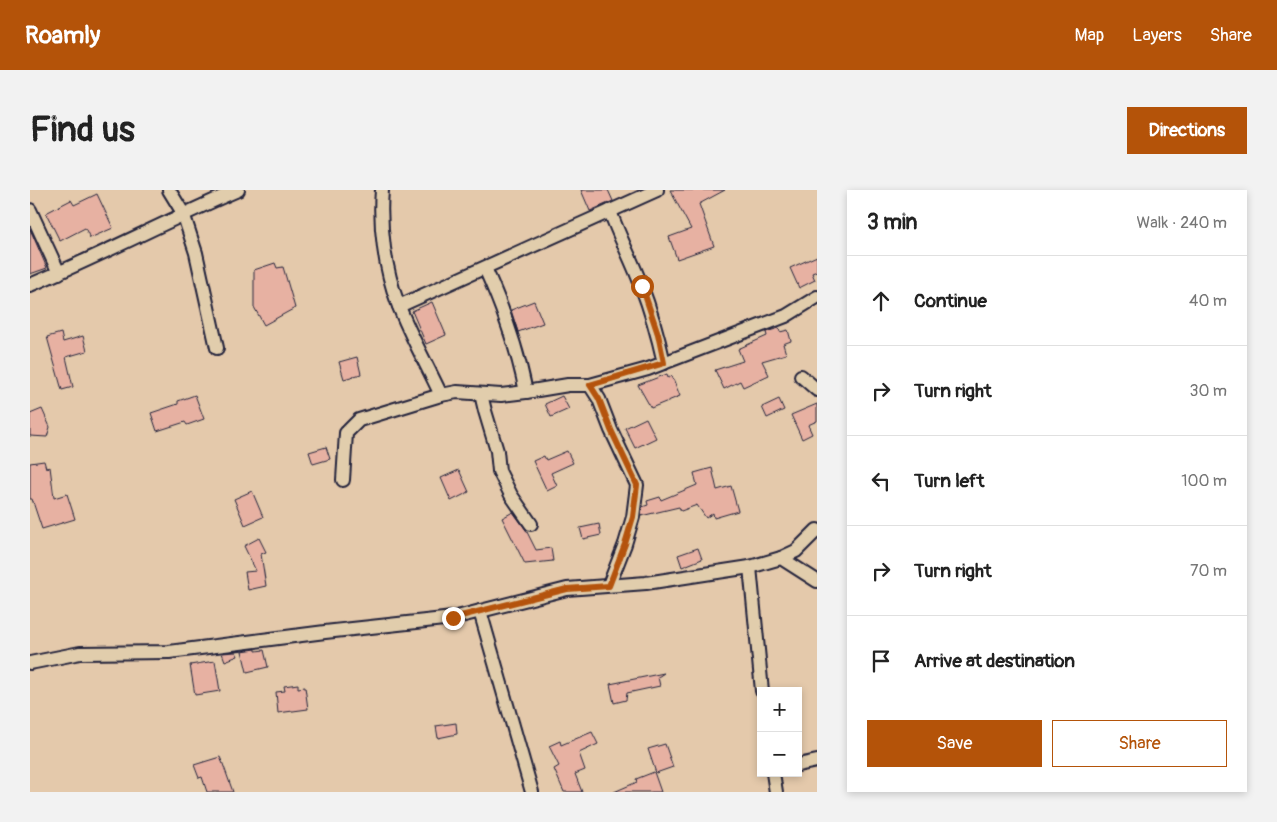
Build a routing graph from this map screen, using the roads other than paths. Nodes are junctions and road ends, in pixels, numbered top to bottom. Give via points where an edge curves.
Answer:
1 (169, 190) edge
2 (238, 190) edge
3 (382, 190) edge
4 (657, 190) edge
5 (30, 210) edge
6 (610, 211) junction
7 (183, 213) junction
8 (484, 268) junction
9 (59, 273) junction
10 (30, 285) edge
11 (817, 297) edge
12 (399, 306) junction
13 (217, 348) dead end
14 (664, 363) junction
15 (801, 376) dead end
16 (590, 385) junction
17 (817, 390) edge
18 (526, 392) junction
19 (481, 394) junction
20 (441, 395) junction
21 (342, 480) dead end
22 (531, 524) dead end
23 (817, 530) edge
24 (781, 558) junction
25 (750, 567) junction
26 (817, 581) edge
27 (609, 586) junction
28 (480, 611) junction
29 (30, 663) edge
30 (762, 687) edge
31 (817, 760) edge
32 (802, 764) edge
33 (774, 777) edge
34 (532, 792) edge
35 (776, 792) edge

1 - 7 street
2 - 7 street
3 - 12 street via 383,242
4 - 6 street
5 - 9 street
6 - 8 street
6 - 14 street via 642,286
7 - 9 street
7 - 13 street via 196,253
8 - 12 street
8 - 18 street via 517,356
9 - 10 street
11 - 14 street via 786,316
12 - 20 street
14 - 16 street
15 - 17 street
16 - 18 street
16 - 27 street via 637,485 633,517
18 - 19 street
19 - 20 street via 457,392
19 - 22 street via 498,451 499,471 511,496
20 - 21 street via 359,420 346,433
23 - 24 street via 796,551
24 - 25 street
24 - 26 street
25 - 27 street
25 - 30 street
27 - 28 street via 567,589
28 - 29 street via 453,618 168,652 80,653
28 - 34 street
31 - 32 street
33 - 35 street

